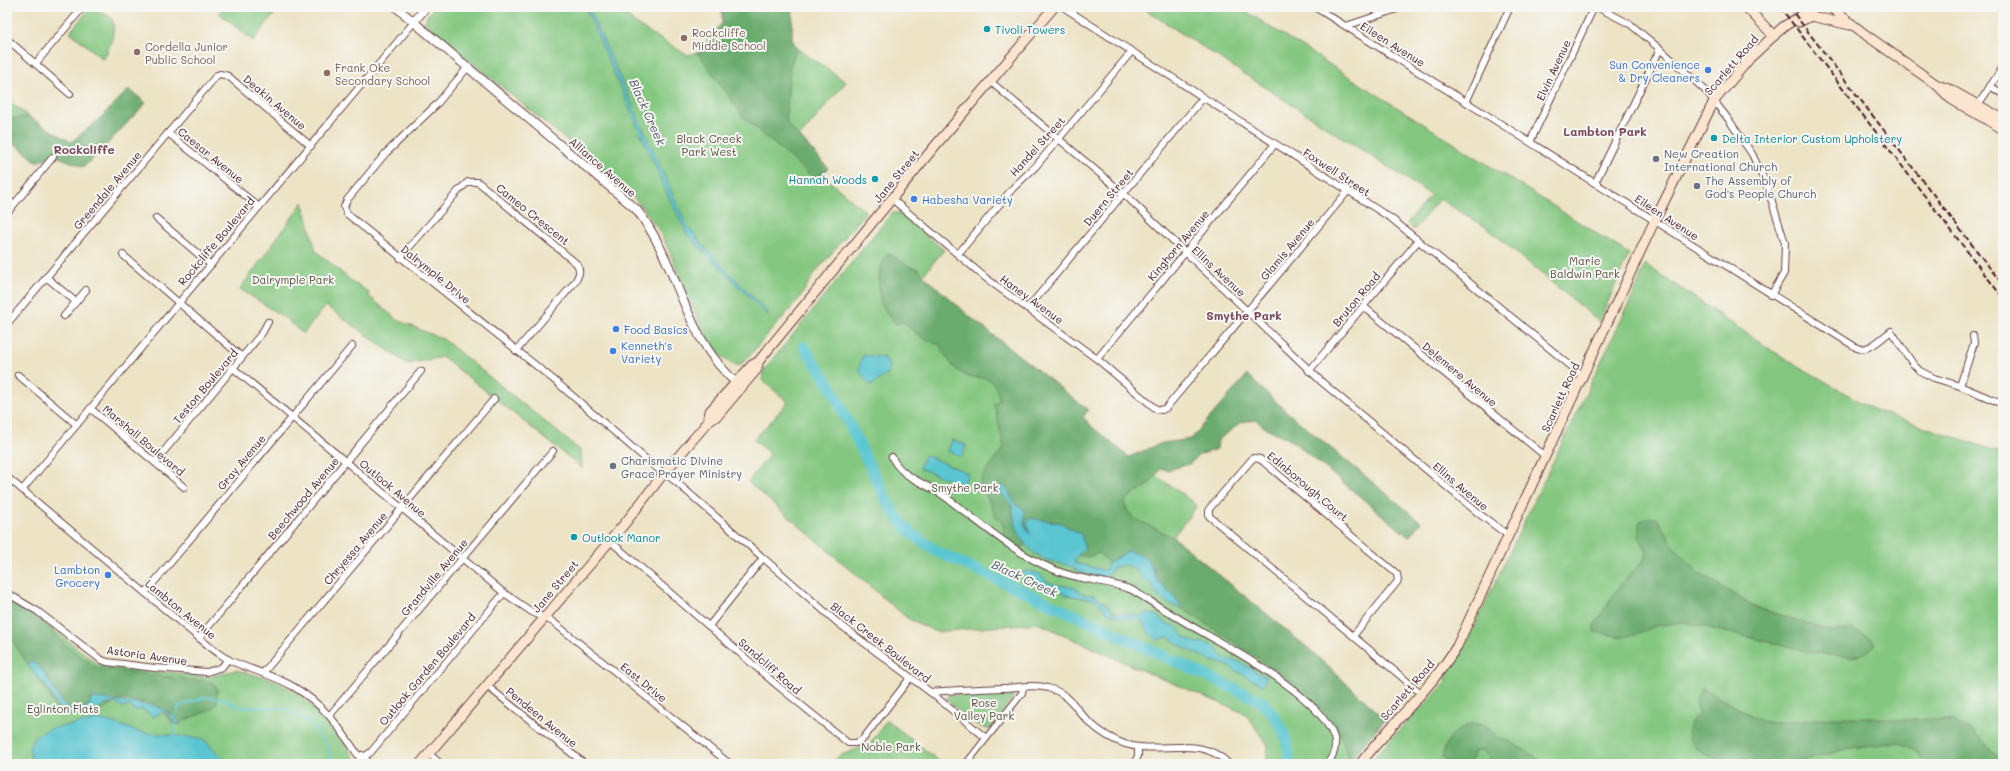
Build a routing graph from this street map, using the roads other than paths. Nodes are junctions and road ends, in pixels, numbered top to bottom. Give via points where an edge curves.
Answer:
1 (83, 7) edge
2 (396, 7) edge
3 (426, 7) edge
4 (1054, 7) edge
5 (1063, 7) edge
6 (1315, 7) edge
7 (1403, 7) edge
8 (1510, 7) edge
9 (1594, 7) edge
10 (1597, 7) edge
11 (1746, 7) edge
12 (1815, 7) edge
13 (1830, 7) edge
14 (1802, 11) edge
15 (414, 22) junction
16 (1346, 26) junction
17 (1854, 26) junction
18 (1774, 36) junction
19 (7, 39) edge
20 (1660, 49) junction
21 (1132, 52) junction
22 (36, 63) junction
23 (468, 67) junction
24 (2003, 68) edge
25 (225, 75) joint
26 (991, 82) junction
27 (1990, 86) junction
28 (70, 94) dead end
29 (2003, 94) edge
30 (1203, 98) junction
31 (1714, 101) junction
32 (1466, 102) junction
33 (1976, 109) junction
34 (2003, 120) edge
35 (2003, 129) edge
36 (168, 133) junction
37 (1058, 139) junction
38 (1530, 142) junction
39 (1275, 144) junction
40 (311, 146) junction
41 (53, 157) dead end
42 (1595, 182) junction
43 (1348, 191) junction
44 (1124, 194) junction
45 (892, 200) junction
46 (259, 207) junction
47 (7, 213) edge
48 (156, 218) dead end
49 (1654, 222) junction
50 (1418, 241) junction
51 (1185, 253) junction
52 (958, 254) junction
53 (123, 255) dead end
54 (400, 258) junction
55 (211, 265) junction
56 (46, 277) junction
57 (86, 290) dead end
58 (1771, 295) junction
59 (76, 302) junction
60 (179, 304) junction
61 (1363, 306) junction
62 (1028, 308) junction
63 (1248, 312) junction
64 (64, 316) dead end
65 (268, 322) dead end
66 (7, 324) edge
67 (1973, 336) dead end
68 (352, 346) dead end
69 (516, 351) junction
70 (242, 357) junction
71 (1097, 360) junction
72 (233, 368) junction
73 (422, 370) dead end
74 (1309, 371) junction
75 (18, 375) dead end
76 (1583, 376) junction
77 (739, 385) junction
78 (1960, 386) junction
79 (494, 399) dead end
80 (2003, 404) edge
81 (91, 409) junction
82 (1162, 410) joint
83 (291, 418) junction
84 (77, 425) junction
85 (552, 451) dead end
86 (1545, 456) junction
87 (892, 457) dead end
88 (155, 462) junction
89 (346, 462) junction
90 (664, 472) junction
91 (7, 477) edge
92 (184, 486) dead end
93 (23, 489) junction
94 (401, 508) junction
95 (1509, 536) junction
96 (609, 540) junction
97 (763, 558) junction
98 (463, 559) junction
99 (7, 593) edge
100 (144, 593) junction
101 (504, 593) junction
102 (544, 617) junction
103 (709, 626) junction
104 (1352, 636) junction
105 (199, 638) junction
106 (228, 659) junction
107 (264, 673) junction
108 (910, 678) junction
109 (487, 686) junction
110 (1023, 687) junction
111 (930, 692) junction
112 (1422, 694) junction
113 (330, 715) junction
114 (986, 738) junction
115 (349, 741) junction
116 (1138, 747) junction
117 (429, 754) junction
118 (364, 757) junction
119 (727, 763) edge
120 (364, 764) edge
121 (370, 764) edge
122 (420, 764) edge
123 (441, 764) edge
124 (585, 764) edge
125 (966, 764) edge
126 (1134, 764) edge
127 (1229, 764) edge
128 (1327, 764) edge
129 (1360, 764) edge

1 - 22 street
2 - 15 street, Alliance Avenue
3 - 15 street, Rockcliffe Boulevard
4 - 26 main road, Jane Street
5 - 21 street, Foxwell Street
6 - 16 street, Eileen Avenue
7 - 16 street
8 - 32 street
9 - 38 street, Elvin Avenue
10 - 20 street via 1630,24
11 - 18 main road
12 - 14 main road, Scarlett Road
13 - 17 main road
14 - 18 main road, Scarlett Road
15 - 23 street, Alliance Avenue
15 - 40 street, Rockcliffe Boulevard
16 - 32 street, Eileen Avenue
17 - 18 main road, Scarlett Road via 1811,16
17 - 33 main road via 1937,85 1951,90
18 - 31 main road, Scarlett Road via 1750,58
19 - 22 street
20 - 31 street
20 - 42 street
21 - 30 street, Foxwell Street
21 - 37 street, Handel Street
22 - 28 street
23 - 54 street, Dalrymple Drive via 436,105 385,154 344,207 347,214
23 - 77 street, Alliance Avenue via 636,209 661,248 699,338 718,364
24 - 27 street
25 - 36 street, Greendale Avenue via 220,74 215,78
25 - 40 street, Deakin Avenue
26 - 37 street, Ellins Avenue
26 - 45 main road, Jane Street
27 - 29 street
27 - 33 street
30 - 39 street, Foxwell Street
30 - 44 street, Duern Street
31 - 49 main road, Scarlett Road
31 - 58 street via 1752,154 1767,186 1780,224 1785,243 1784,273
32 - 38 street, Eileen Avenue
33 - 34 main road
33 - 35 main road
36 - 46 street, Caesar Avenue
36 - 56 street, Greendale Avenue
37 - 44 street, Ellins Avenue
37 - 52 street, Handel Street
38 - 42 street, Eileen Avenue
39 - 43 street, Foxwell Street
39 - 51 street, Kinghorn Avenue
40 - 46 street, Rockcliffe Boulevard
41 - 47 street
42 - 49 street, Eileen Avenue
43 - 50 street, Foxwell Street via 1392,219
43 - 63 street, Glamis Avenue
44 - 51 street, Ellins Avenue
44 - 62 street, Duern Street
45 - 52 street, Haney Avenue
45 - 77 main road, Jane Street via 758,362 757,369
46 - 55 street, Rockcliffe Boulevard
48 - 55 street
49 - 58 street, Eileen Avenue
49 - 76 main road, Scarlett Road
50 - 61 street, Bruton Road
50 - 76 street, Foxwell Street
51 - 63 street, Ellins Avenue
51 - 71 street, Kinghorn Avenue
52 - 62 street, Haney Avenue via 987,279
53 - 60 street
54 - 69 street, Dalrymple Drive
54 - 69 street, Cameo Crescent via 460,188 468,182 478,182 580,269 575,282
55 - 60 street, Rockcliffe Boulevard
56 - 59 street
56 - 66 street, Greendale Avenue
57 - 59 street
58 - 78 street, Eileen Avenue via 1862,350 1891,331 1920,371
59 - 64 street
60 - 70 street
60 - 81 street, Rockcliffe Boulevard
61 - 74 street, Bruton Road
61 - 86 street, Delemere Avenue
62 - 71 street, Haney Avenue
63 - 74 street, Ellins Avenue
63 - 82 street, Glamis Avenue
65 - 70 street, Teston Boulevard
67 - 78 street via 1974,343
68 - 83 street, Gray Avenue
69 - 90 street, Dalrymple Drive
70 - 72 street, Teston Boulevard
71 - 82 street, Haney Avenue via 1156,409
72 - 83 street, Outlook Avenue
72 - 88 street, Teston Boulevard
73 - 89 street, Beechwood Avenue
74 - 95 street, Ellins Avenue
75 - 84 street
76 - 86 main road, Scarlett Road
77 - 90 main road, Jane Street via 718,415 708,422
78 - 80 street, Eileen Avenue
79 - 94 street, Chryessa Avenue
81 - 84 street, Rockcliffe Boulevard
81 - 88 street, Marshall Boulevard
83 - 89 street, Outlook Avenue
83 - 100 street, Gray Avenue
84 - 93 street, Rockcliffe Boulevard
85 - 98 street, Grandville Avenue
86 - 95 main road, Scarlett Road
87 - 128 street via 907,475 944,496 1013,548 1066,574 1117,584 1132,590 1268,670 1326,722 1335,739 1335,750
88 - 92 street, Marshall Boulevard
89 - 94 street, Outlook Avenue
89 - 105 street, Beechwood Avenue
90 - 96 main road, Jane Street
90 - 97 street, Black Creek Boulevard
91 - 93 street, Lambton Avenue
93 - 100 street, Lambton Avenue
94 - 98 street, Outlook Avenue
94 - 107 street, Chryessa Avenue
95 - 112 main road, Scarlett Road via 1457,646
96 - 102 main road, Jane Street
96 - 103 street, Sandcliff Road
97 - 103 street
97 - 108 street, Black Creek Boulevard via 838,623
98 - 101 street, Outlook Avenue
98 - 113 street, Grandville Avenue
99 - 106 street, Astoria Avenue via 38,611 107,662 207,672 222,667
100 - 105 street, Lambton Avenue
101 - 102 street, Outlook Avenue
101 - 118 street, Outlook Garden Boulevard via 371,752
102 - 109 main road, Jane Street
102 - 119 street, East Drive
103 - 108 street, Sandcliff Road via 838,736 851,744 863,739
104 - 104 street, Edinborough Court via 1398,581 1397,574 1260,459 1253,458 1209,509 1209,516
104 - 112 street, Edinborough Court
105 - 106 street, Lambton Avenue
106 - 107 street, Lambton Avenue
107 - 113 street, Lambton Avenue via 294,687
108 - 111 street, Black Creek Boulevard
109 - 117 main road, Jane Street
109 - 124 street, Pendeen Avenue
110 - 111 street, Black Creek Boulevard
110 - 114 street via 1022,693
110 - 116 street, Black Creek Boulevard via 1041,687 1061,694 1071,700 1089,722 1106,735 1121,743
111 - 114 street
112 - 129 main road, Scarlett Road
113 - 115 street, Lambton Avenue
114 - 125 street
115 - 118 street, Lambton Avenue
115 - 120 street, Lambton Avenue
116 - 126 street via 1138,756
116 - 127 street, Black Creek Boulevard via 1199,747 1214,751
117 - 122 main road, Jane Street
117 - 123 street
118 - 121 street, Lambton Avenue

